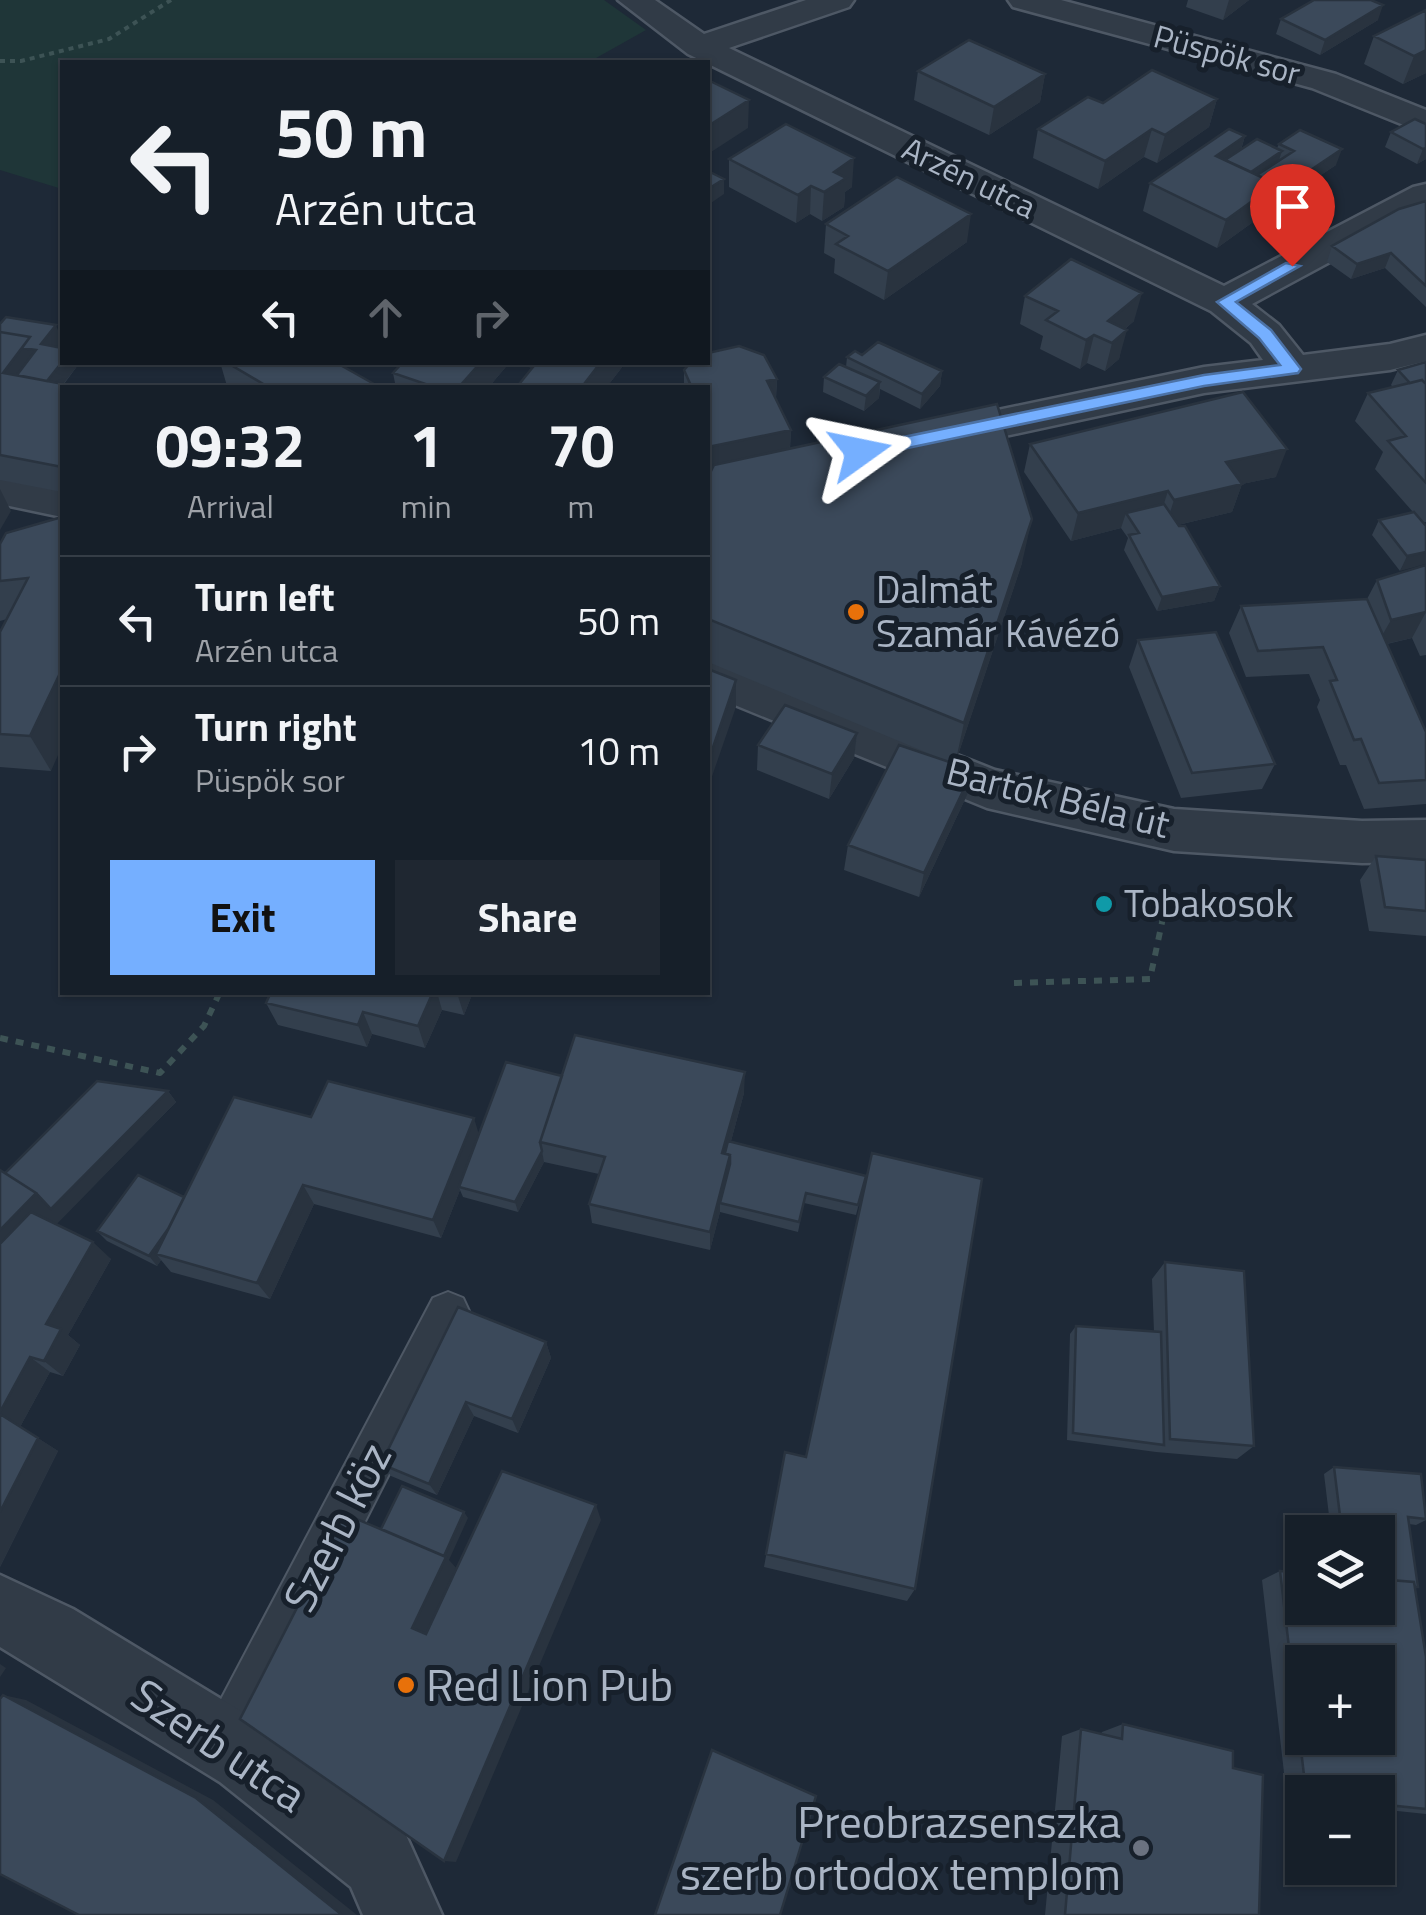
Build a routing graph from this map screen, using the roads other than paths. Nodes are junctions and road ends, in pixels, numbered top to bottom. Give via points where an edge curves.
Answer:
1 (634, 0) edge
2 (838, 0) edge
3 (1024, 0) edge
4 (700, 47) junction
5 (1426, 124) edge
6 (1426, 195) edge
7 (1225, 302) junction
8 (1426, 348) edge
9 (1292, 369) junction
10 (898, 444) edge
11 (0, 489) edge
12 (58, 526) edge
13 (710, 675) edge
14 (1426, 841) edge
15 (1362, 842) junction
16 (1426, 856) edge
17 (448, 1313) dead end
18 (0, 1610) edge
19 (226, 1742) junction
20 (403, 1915) edge

1 - 4 street, Arzén utca
2 - 4 street
3 - 5 street, Püspök sor via 1324,80
4 - 7 street, Arzén utca
6 - 7 street
7 - 9 street, Arzén utca via 1265,334
8 - 9 street
9 - 10 street via 1204,380
11 - 12 street
13 - 15 street, Bartók Béla út via 987,788 1174,830
14 - 15 street, Bartók Béla út
15 - 16 street
17 - 19 lane, Szerb köz
18 - 19 street, Szerb utca
19 - 20 street, Szerb utca via 378,1860

